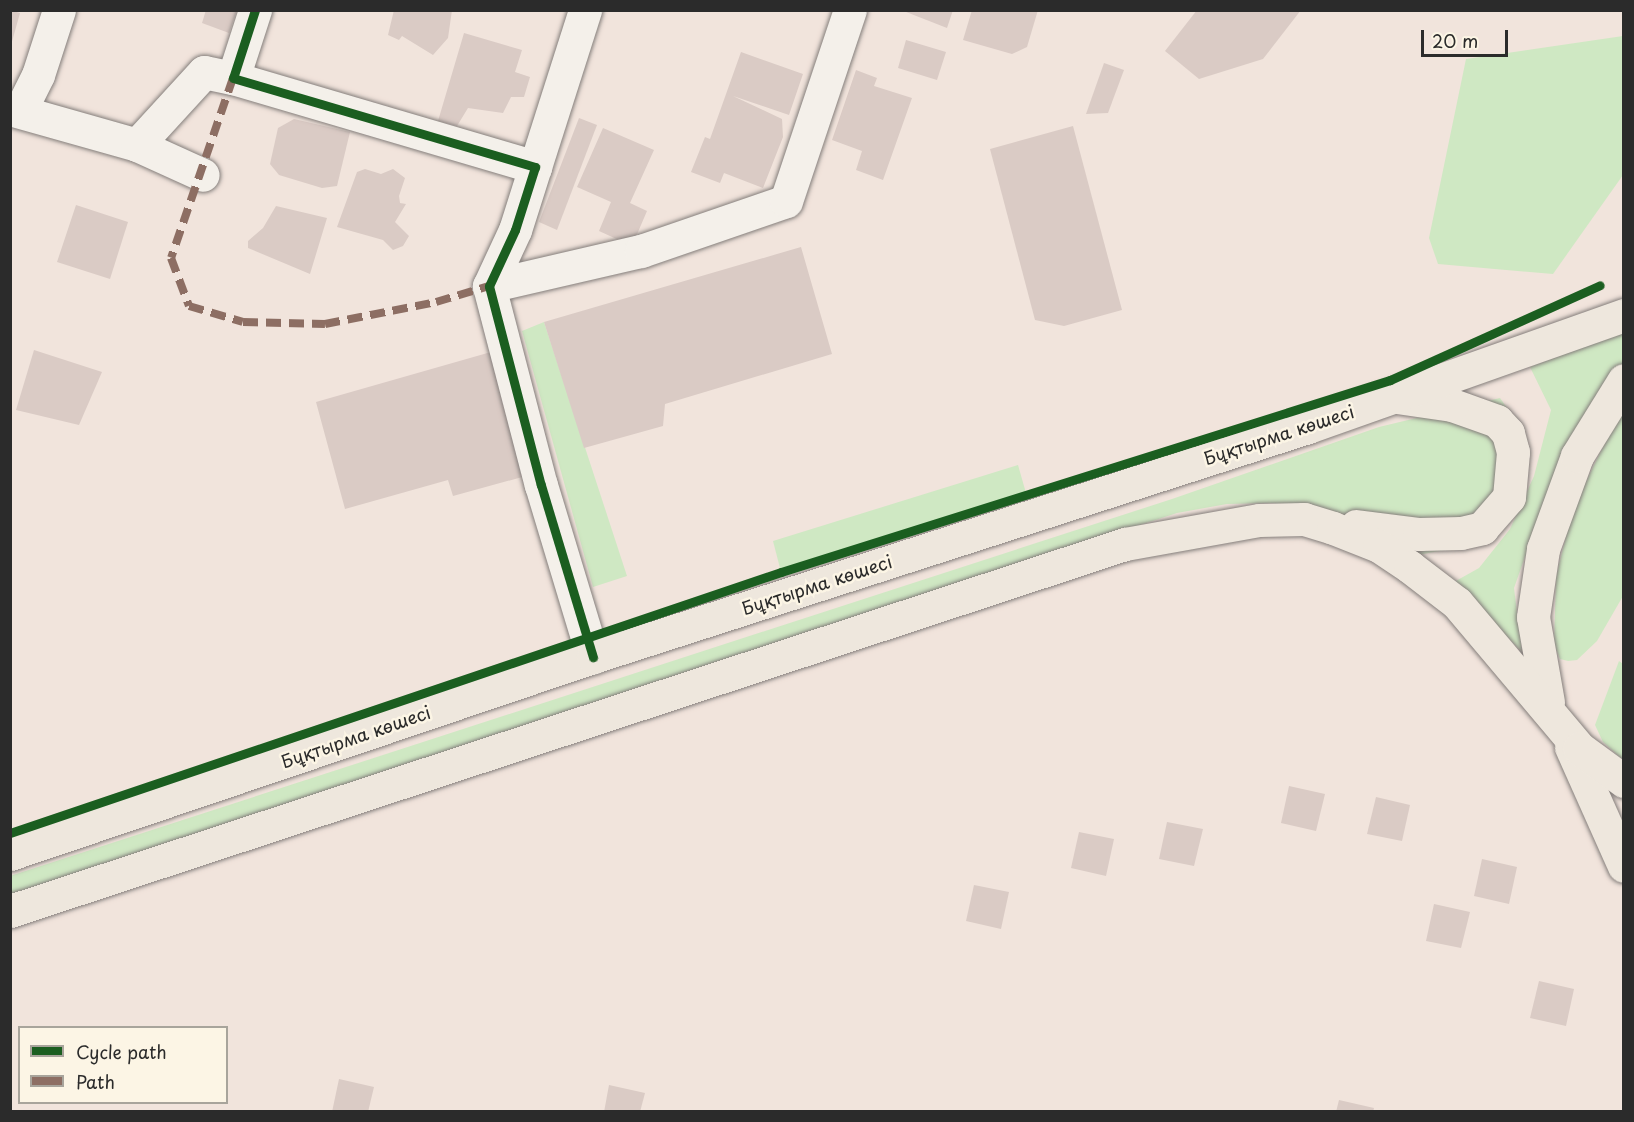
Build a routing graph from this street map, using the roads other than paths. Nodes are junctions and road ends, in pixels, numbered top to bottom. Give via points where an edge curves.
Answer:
1 (59, 10) edge
2 (255, 10) edge
3 (585, 10) edge
4 (850, 10) edge
5 (233, 78) junction
6 (15, 110) edge
7 (137, 145) junction
8 (535, 167) junction
9 (203, 175) dead end
10 (489, 286) junction
11 (1623, 315) edge
12 (1623, 380) edge
13 (1394, 397) junction
14 (1304, 519) junction
15 (593, 657) junction
16 (1552, 717) junction
17 (1623, 781) edge
18 (10, 854) edge
19 (1623, 866) edge
20 (10, 911) edge

1 - 6 street via 38,75
2 - 5 street
3 - 8 street
4 - 10 street via 786,201 641,251
5 - 7 street via 204,72
5 - 8 street
6 - 7 street
7 - 9 street
8 - 10 street via 515,230
10 - 15 street via 541,485
11 - 13 main road, Бұқтырма көшесі
12 - 16 main road via 1576,456 1538,571 1533,617 1542,681
13 - 14 main road via 1477,412 1497,421 1508,433 1514,475 1509,497 1497,515 1482,528 1461,534 1419,534
13 - 15 main road, Бұқтырма көшесі
14 - 16 main road via 1379,546 1457,603
14 - 20 main road via 1217,525 1125,544
15 - 18 main road, Бұқтырма көшесі
16 - 17 main road via 1593,762
16 - 19 main road via 1593,793

